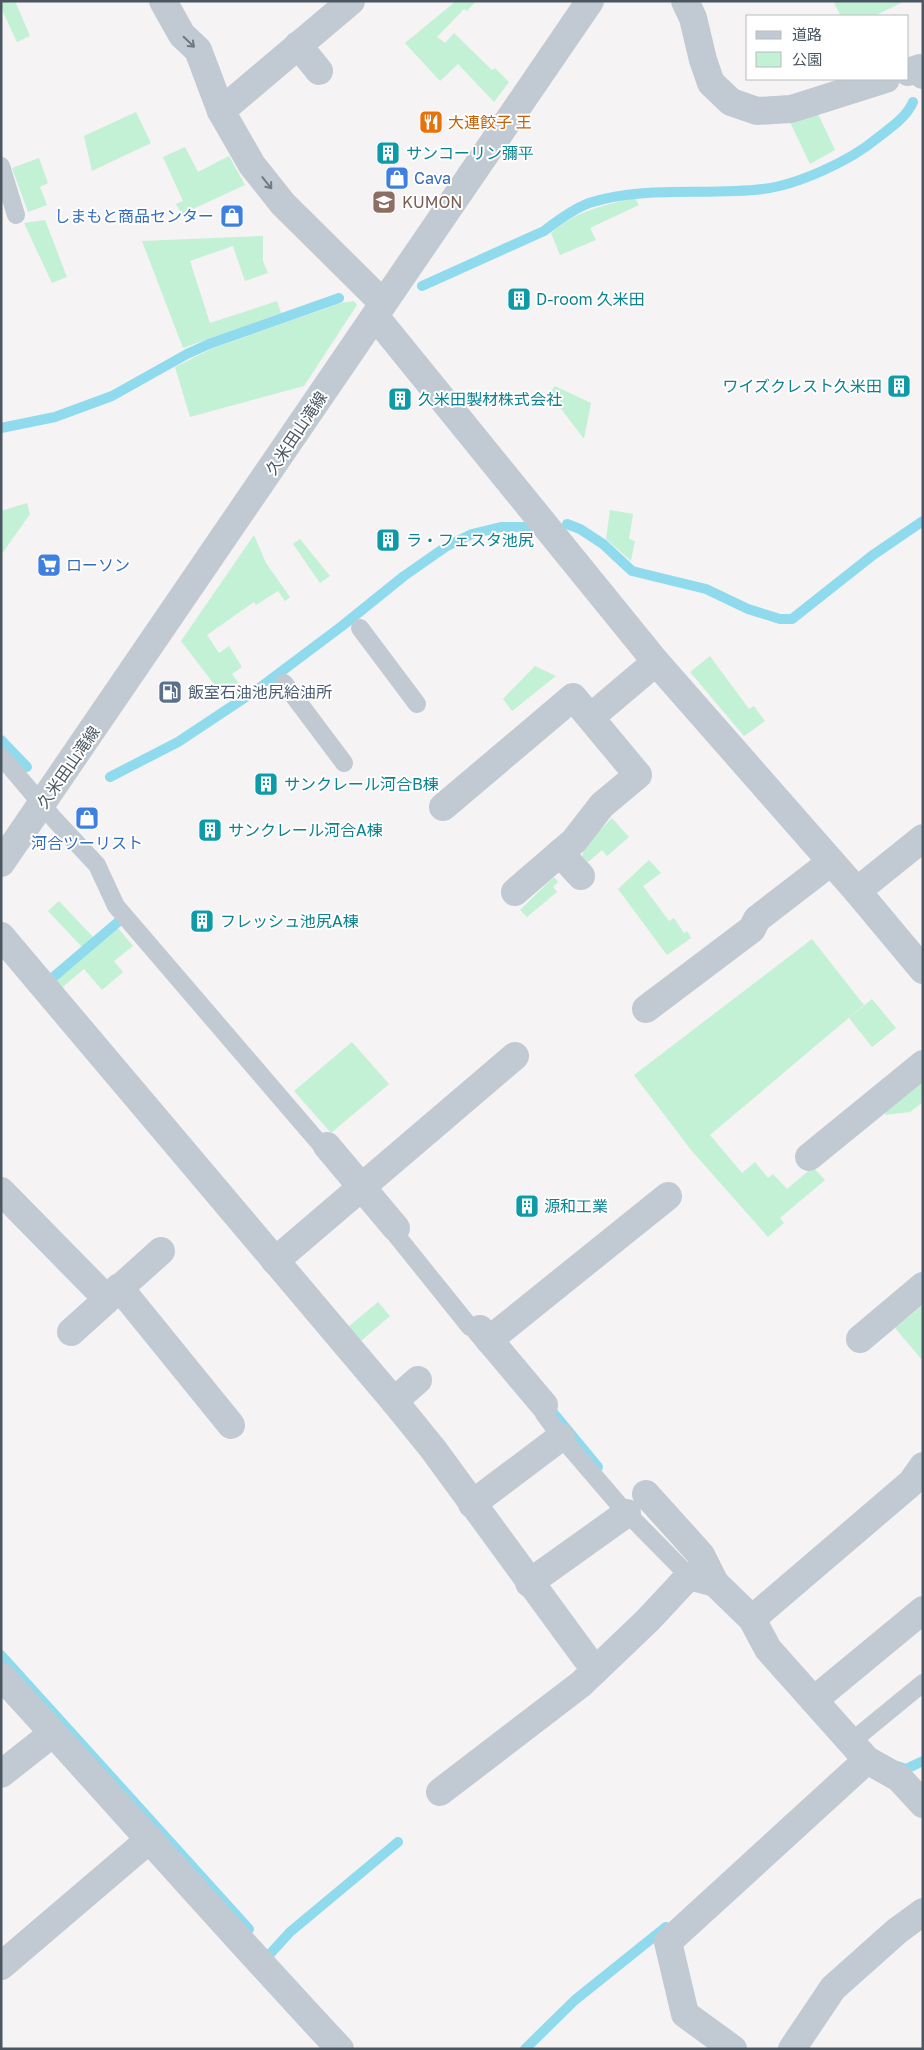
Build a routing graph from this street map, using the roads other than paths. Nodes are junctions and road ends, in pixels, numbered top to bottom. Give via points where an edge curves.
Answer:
1 (163, 1) edge
2 (351, 1) edge
3 (590, 1) edge
4 (685, 1) edge
5 (298, 45) junction
6 (318, 71) dead end
7 (909, 72) edge
8 (923, 74) edge
9 (883, 80) edge
10 (221, 111) junction
11 (1, 166) edge
12 (16, 215) dead end
13 (380, 310) junction
14 (360, 628) dead end
15 (656, 662) junction
16 (284, 683) dead end
17 (417, 704) dead end
18 (591, 717) junction
19 (1, 756) edge
20 (344, 763) dead end
21 (42, 804) junction
22 (443, 807) dead end
23 (923, 838) edge
24 (560, 853) junction
25 (831, 862) junction
26 (1, 863) edge
27 (581, 876) dead end
28 (857, 891) junction
29 (514, 892) dead end
30 (1, 936) edge
31 (923, 970) edge
32 (646, 1009) dead end
33 (515, 1056) dead end
34 (923, 1064) edge
35 (327, 1146) joint
36 (809, 1157) dead end
37 (362, 1188) junction
38 (1, 1191) edge
39 (668, 1196) dead end
40 (396, 1228) joint
41 (161, 1251) dead end
42 (275, 1261) junction
43 (923, 1286) edge
44 (113, 1293) junction
45 (71, 1332) dead end
46 (485, 1334) junction
47 (860, 1339) dead end
48 (418, 1380) dead end
49 (394, 1400) junction
50 (544, 1405) joint
51 (230, 1425) dead end
52 (561, 1438) junction
53 (923, 1466) edge
54 (472, 1504) junction
55 (636, 1504) junction
56 (702, 1579) junction
57 (529, 1583) junction
58 (923, 1610) edge
59 (752, 1619) junction
60 (586, 1658) dead end
61 (1, 1676) edge
62 (923, 1683) edge
63 (814, 1700) junction
64 (53, 1733) junction
65 (859, 1751) junction
66 (1, 1774) edge
67 (440, 1792) dead end
68 (923, 1804) edge
69 (150, 1838) junction
70 (923, 1912) edge
71 (1, 1966) edge
72 (340, 2049) edge
73 (733, 2049) edge
74 (792, 2049) edge

1 -> 10 street via 182,35 198,50
2 - 5 street
3 - 13 street, 久米田山滝線
4 - 9 street via 711,83 731,102 756,111 791,109
5 - 6 street
5 - 10 street
7 - 8 street via 920,68
10 -> 13 street via 252,165 283,204
11 - 12 lane
13 - 15 street
13 - 21 street, 久米田山滝線
14 - 17 lane
15 - 18 street
15 - 25 street
16 - 20 lane
18 - 22 street via 573,697
18 - 24 street via 638,775 602,805 574,841
19 - 21 lane
21 - 26 street, 久米田山滝線
21 - 35 lane via 97,865 116,906 321,1145
23 - 28 street
24 - 27 street
24 - 29 street
25 - 28 street
25 - 32 street via 757,919 752,930
28 - 31 street
30 - 42 street
33 - 37 street
34 - 36 street
35 - 37 street
37 - 40 street
37 - 42 street
38 - 44 street
39 - 46 street
40 - 46 lane via 396,1235 470,1327
41 - 44 street
42 - 49 street
43 - 47 street
44 - 45 street
44 - 51 street
46 - 50 street
48 - 49 street
49 - 54 street
50 - 52 lane via 544,1414
52 - 54 street
52 - 55 lane
53 - 59 street via 911,1483
54 - 57 street
55 - 56 street via 701,1555
55 - 57 street
56 - 59 street
56 - 67 street via 648,1620 582,1684
57 - 60 street
58 - 63 street
59 - 63 street via 768,1649
61 - 64 street
62 - 65 lane
63 - 65 street
64 - 66 street
64 - 69 street
65 - 68 street via 899,1778
65 - 73 street via 668,1942 685,2014
69 - 71 street
69 - 72 street
70 - 74 street via 833,1988

